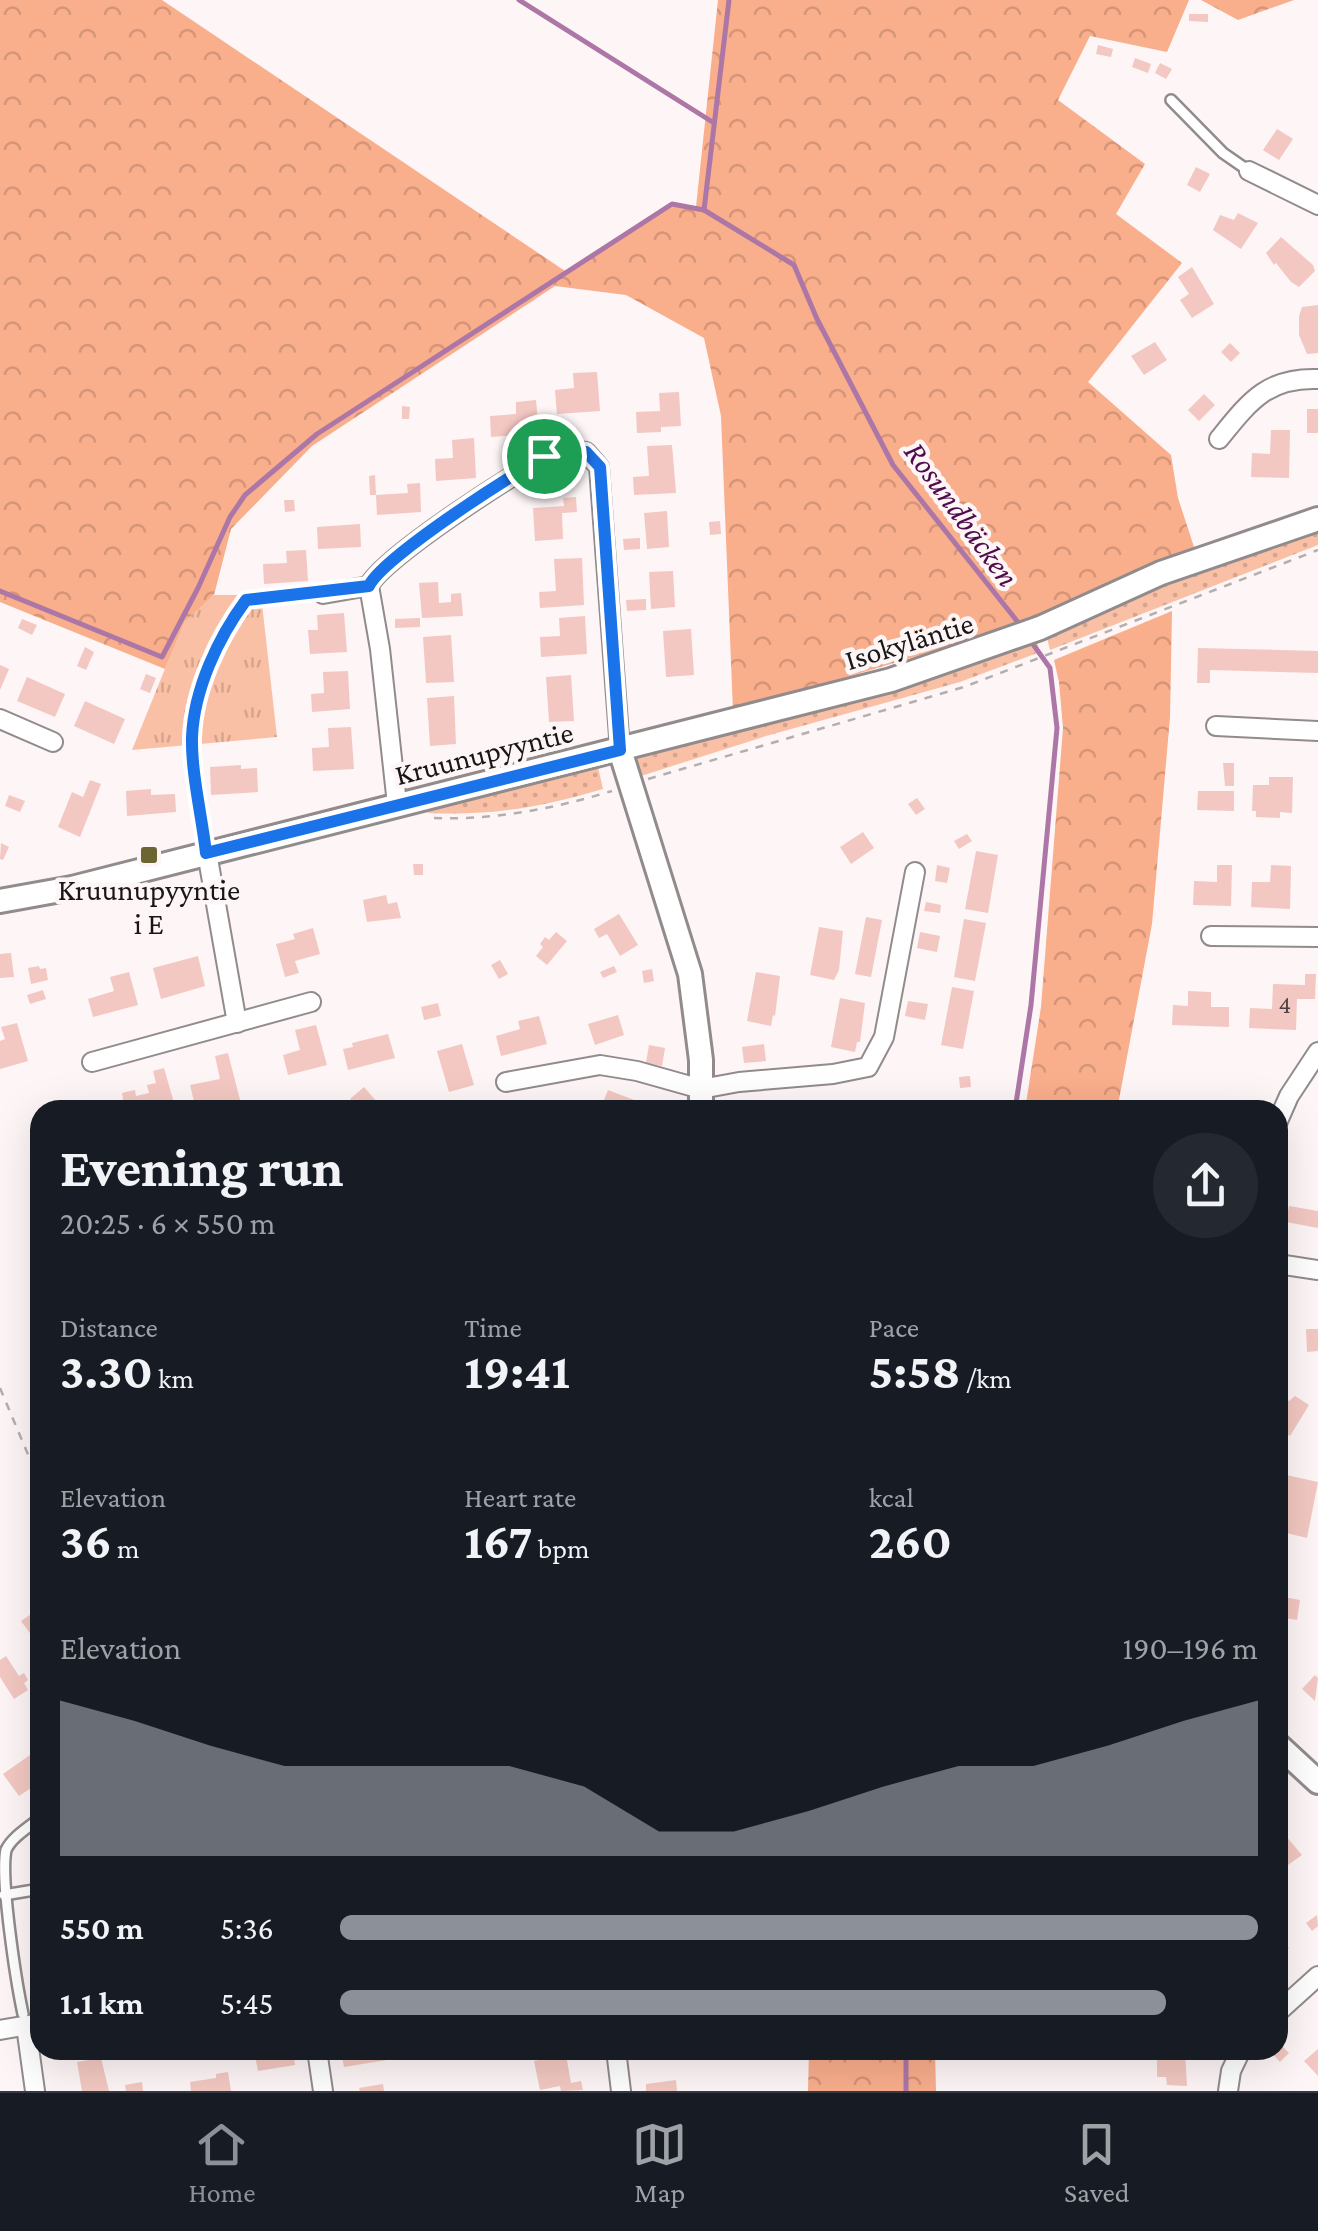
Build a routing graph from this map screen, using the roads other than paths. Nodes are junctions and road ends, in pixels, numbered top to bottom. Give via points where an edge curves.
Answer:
1 (1171, 100) dead end
2 (1249, 171) joint
3 (1318, 204) edge
4 (1318, 378) edge
5 (1219, 439) dead end
6 (1318, 519) edge
7 (369, 586) junction
8 (322, 594) road end
9 (0, 718) edge
10 (1216, 726) dead end
11 (1318, 731) edge
12 (52, 742) dead end
13 (620, 750) junction
14 (397, 804) junction
15 (206, 853) junction
16 (915, 872) dead end
17 (0, 901) edge
18 (1212, 936) dead end
19 (1318, 937) edge
20 (311, 1002) dead end
21 (238, 1023) junction
22 (1318, 1052) edge
23 (92, 1062) dead end
24 (506, 1082) dead end
25 (701, 1100) edge
26 (1287, 1100) edge
27 (1288, 1266) edge
28 (1318, 1270) edge
29 (1288, 1754) edge
30 (1318, 1782) edge
31 (30, 1827) edge
32 (30, 1891) edge
33 (4, 1895) junction
34 (1318, 1976) edge
35 (1288, 2003) edge
36 (29, 2021) edge
37 (0, 2030) edge
38 (32, 2060) edge
39 (318, 2060) edge
40 (617, 2060) edge
41 (1236, 2060) edge
42 (35, 2091) edge
43 (323, 2091) edge
44 (621, 2091) edge
45 (1228, 2091) edge

1 - 2 lane
2 - 3 street
4 - 5 street via 1291,379 1260,393
6 - 13 street, Isokyläntie via 1161,573 994,646 891,680
7 - 8 street
7 - 13 street via 402,552 544,456 559,449 586,452 600,467
7 - 14 street
9 - 12 street
10 - 11 street
13 - 14 street, Kruunupyyntie
13 - 25 street, Kruunupyyntie via 690,974
14 - 15 street, Kruunupyyntie
15 - 17 street, Kruunupyyntie
15 - 21 street
16 - 25 street via 884,1038 868,1067 739,1082
18 - 19 street
20 - 21 street
21 - 23 street
22 - 26 street
24 - 25 street via 600,1065 637,1071
27 - 28 street
29 - 30 street
31 - 33 lane via 6,1848
32 - 33 lane
33 - 36 lane
34 - 35 street
36 - 37 street
38 - 42 street
39 - 43 street
40 - 44 street
41 - 45 street

